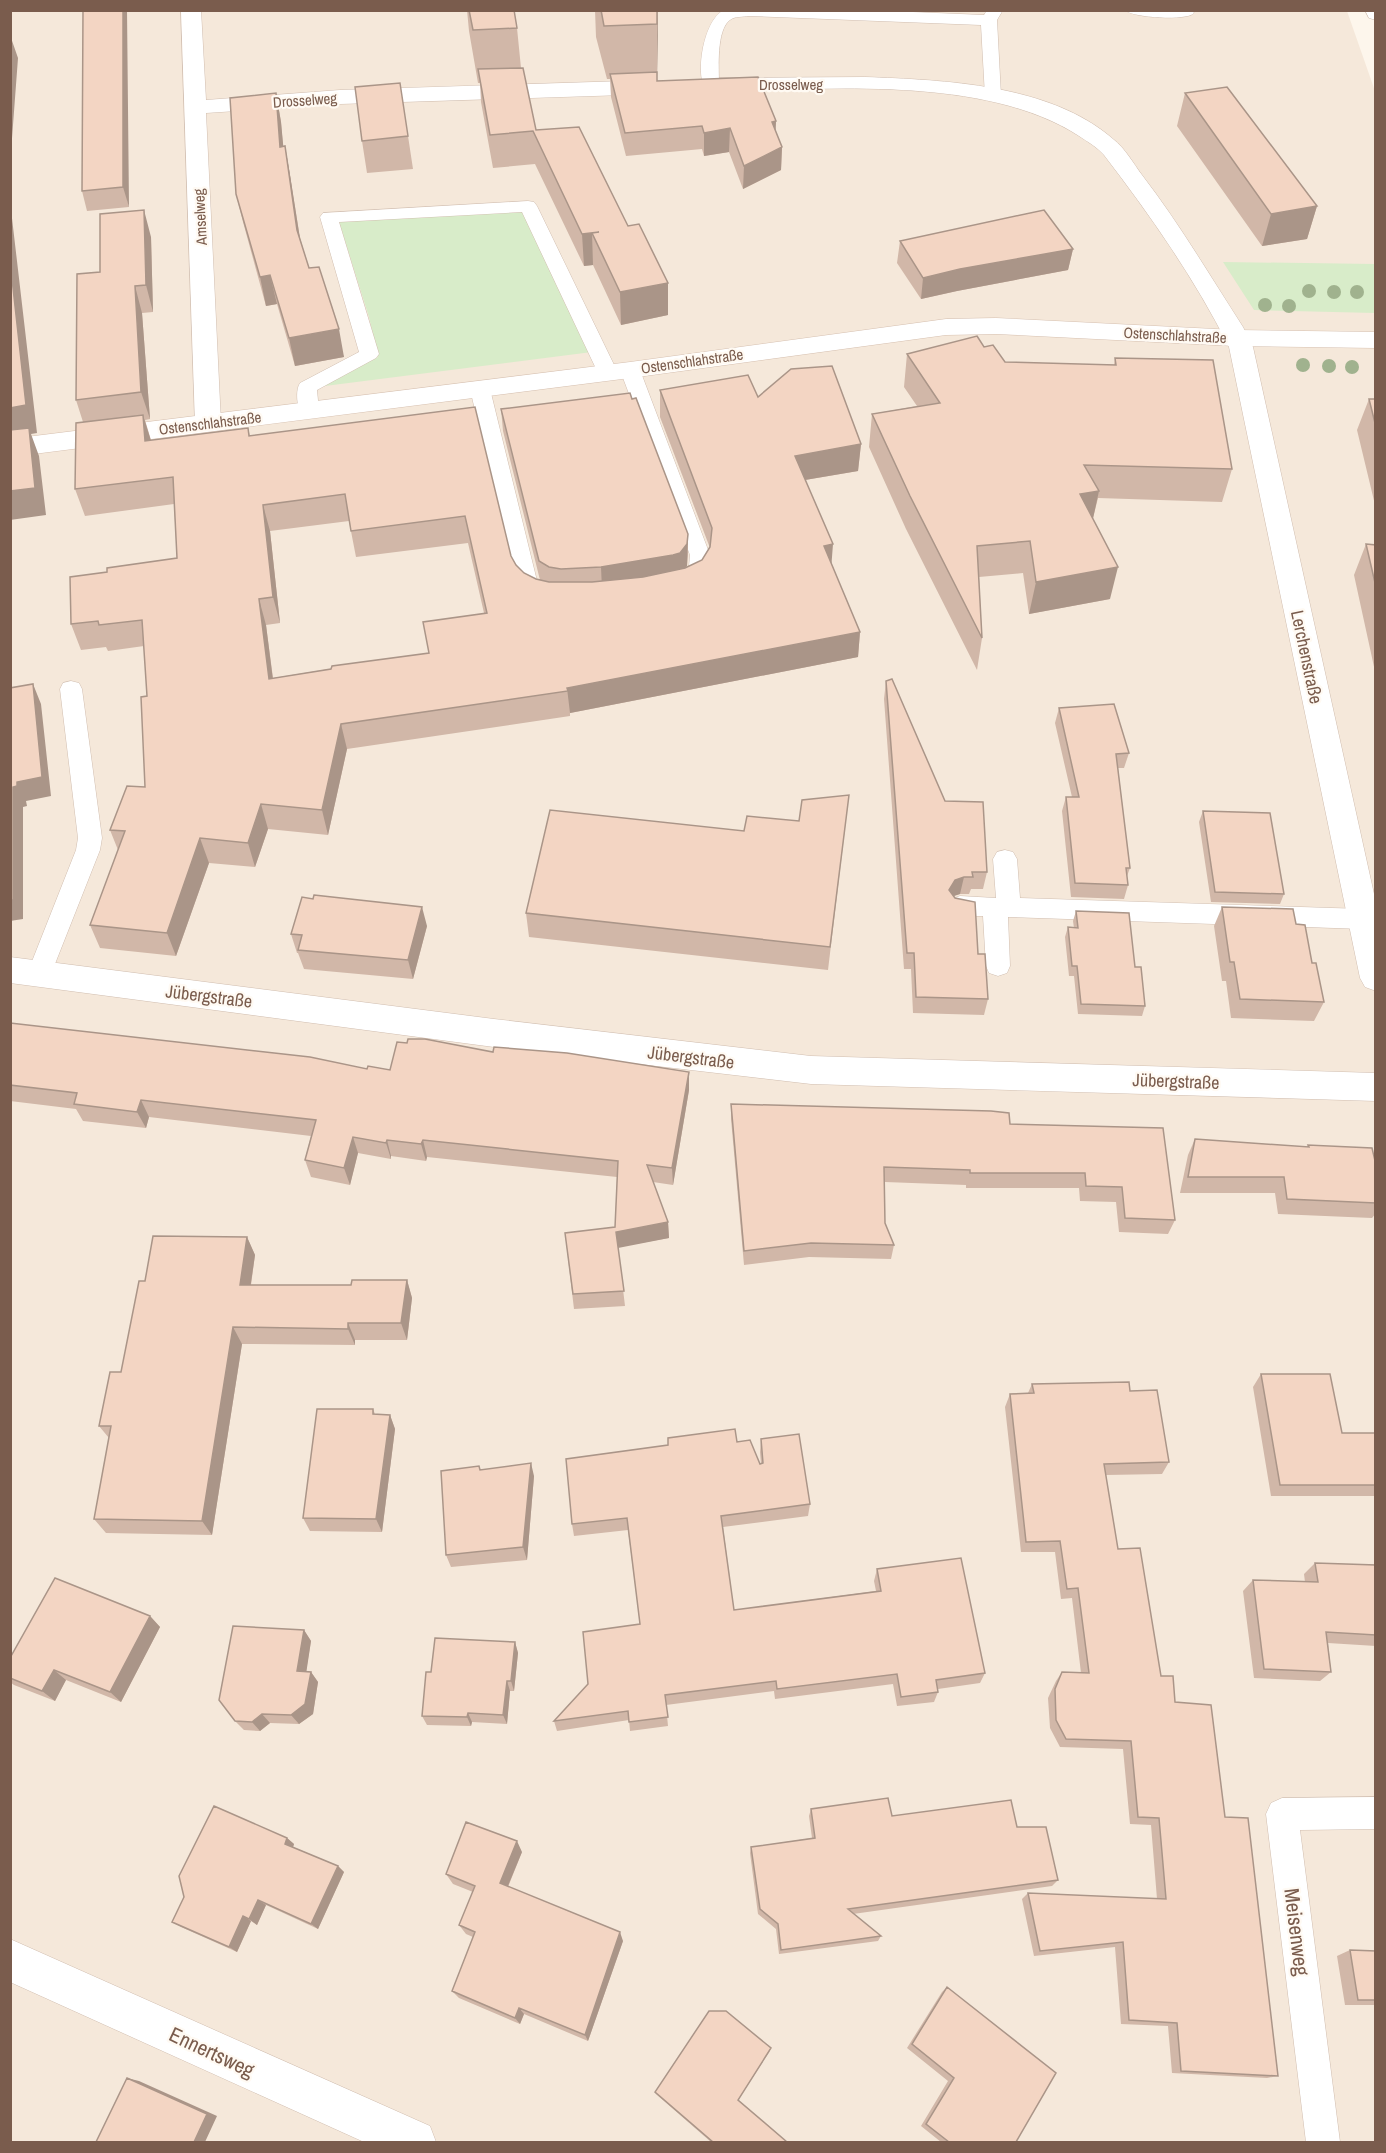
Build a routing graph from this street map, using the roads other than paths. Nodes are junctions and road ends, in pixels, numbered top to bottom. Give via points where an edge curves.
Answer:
1 (191, 10) edge
2 (1133, 10) edge
3 (1186, 13) dead end
4 (992, 15) edge
5 (695, 86) junction
6 (993, 96) junction
7 (195, 107) junction
8 (1235, 338) junction
9 (1376, 340) edge
10 (619, 371) junction
11 (480, 389) junction
12 (309, 411) junction
13 (208, 423) junction
14 (10, 448) edge
15 (663, 588) edge
16 (569, 602) edge
17 (71, 689) dead end
18 (1005, 859) dead end
19 (960, 906) edge
20 (1002, 907) junction
21 (1363, 919) junction
22 (998, 966) dead end
23 (25, 972) edge
24 (1376, 978) edge
25 (1376, 1087) edge
26 (1376, 1813) edge
27 (10, 1960) edge
28 (414, 2142) edge
29 (1323, 2142) edge

1 - 7 street, Amselweg
2 - 3 lane
4 - 5 lane via 749,11 726,15 719,23 709,58
4 - 6 lane
5 - 6 street, Drosselweg via 902,83
5 - 7 street, Drosselweg
6 - 8 street, Drosselweg via 1070,119 1105,144 1150,201
7 - 13 street, Amselweg
8 - 9 street, Ostenschlahstraße
8 - 10 street, Ostenschlahstraße via 946,327
8 - 21 street, Lerchenstraße via 1244,360
10 - 11 street, Ostenschlahstraße
10 - 12 lane via 528,206 329,218 369,354 307,387
10 - 15 lane via 700,555 700,568 688,582
11 - 12 street, Ostenschlahstraße
11 - 16 lane via 527,582 534,593
12 - 13 street, Ostenschlahstraße
13 - 14 street, Ostenschlahstraße
17 - 23 lane via 90,838 88,850
18 - 20 lane
19 - 20 lane
20 - 21 lane
20 - 22 lane
21 - 24 street, Lerchenstraße
23 - 25 street, Jübergstraße via 811,1070
26 - 29 lane, Meisenweg via 1282,1814
27 - 28 street, Ennertsweg

